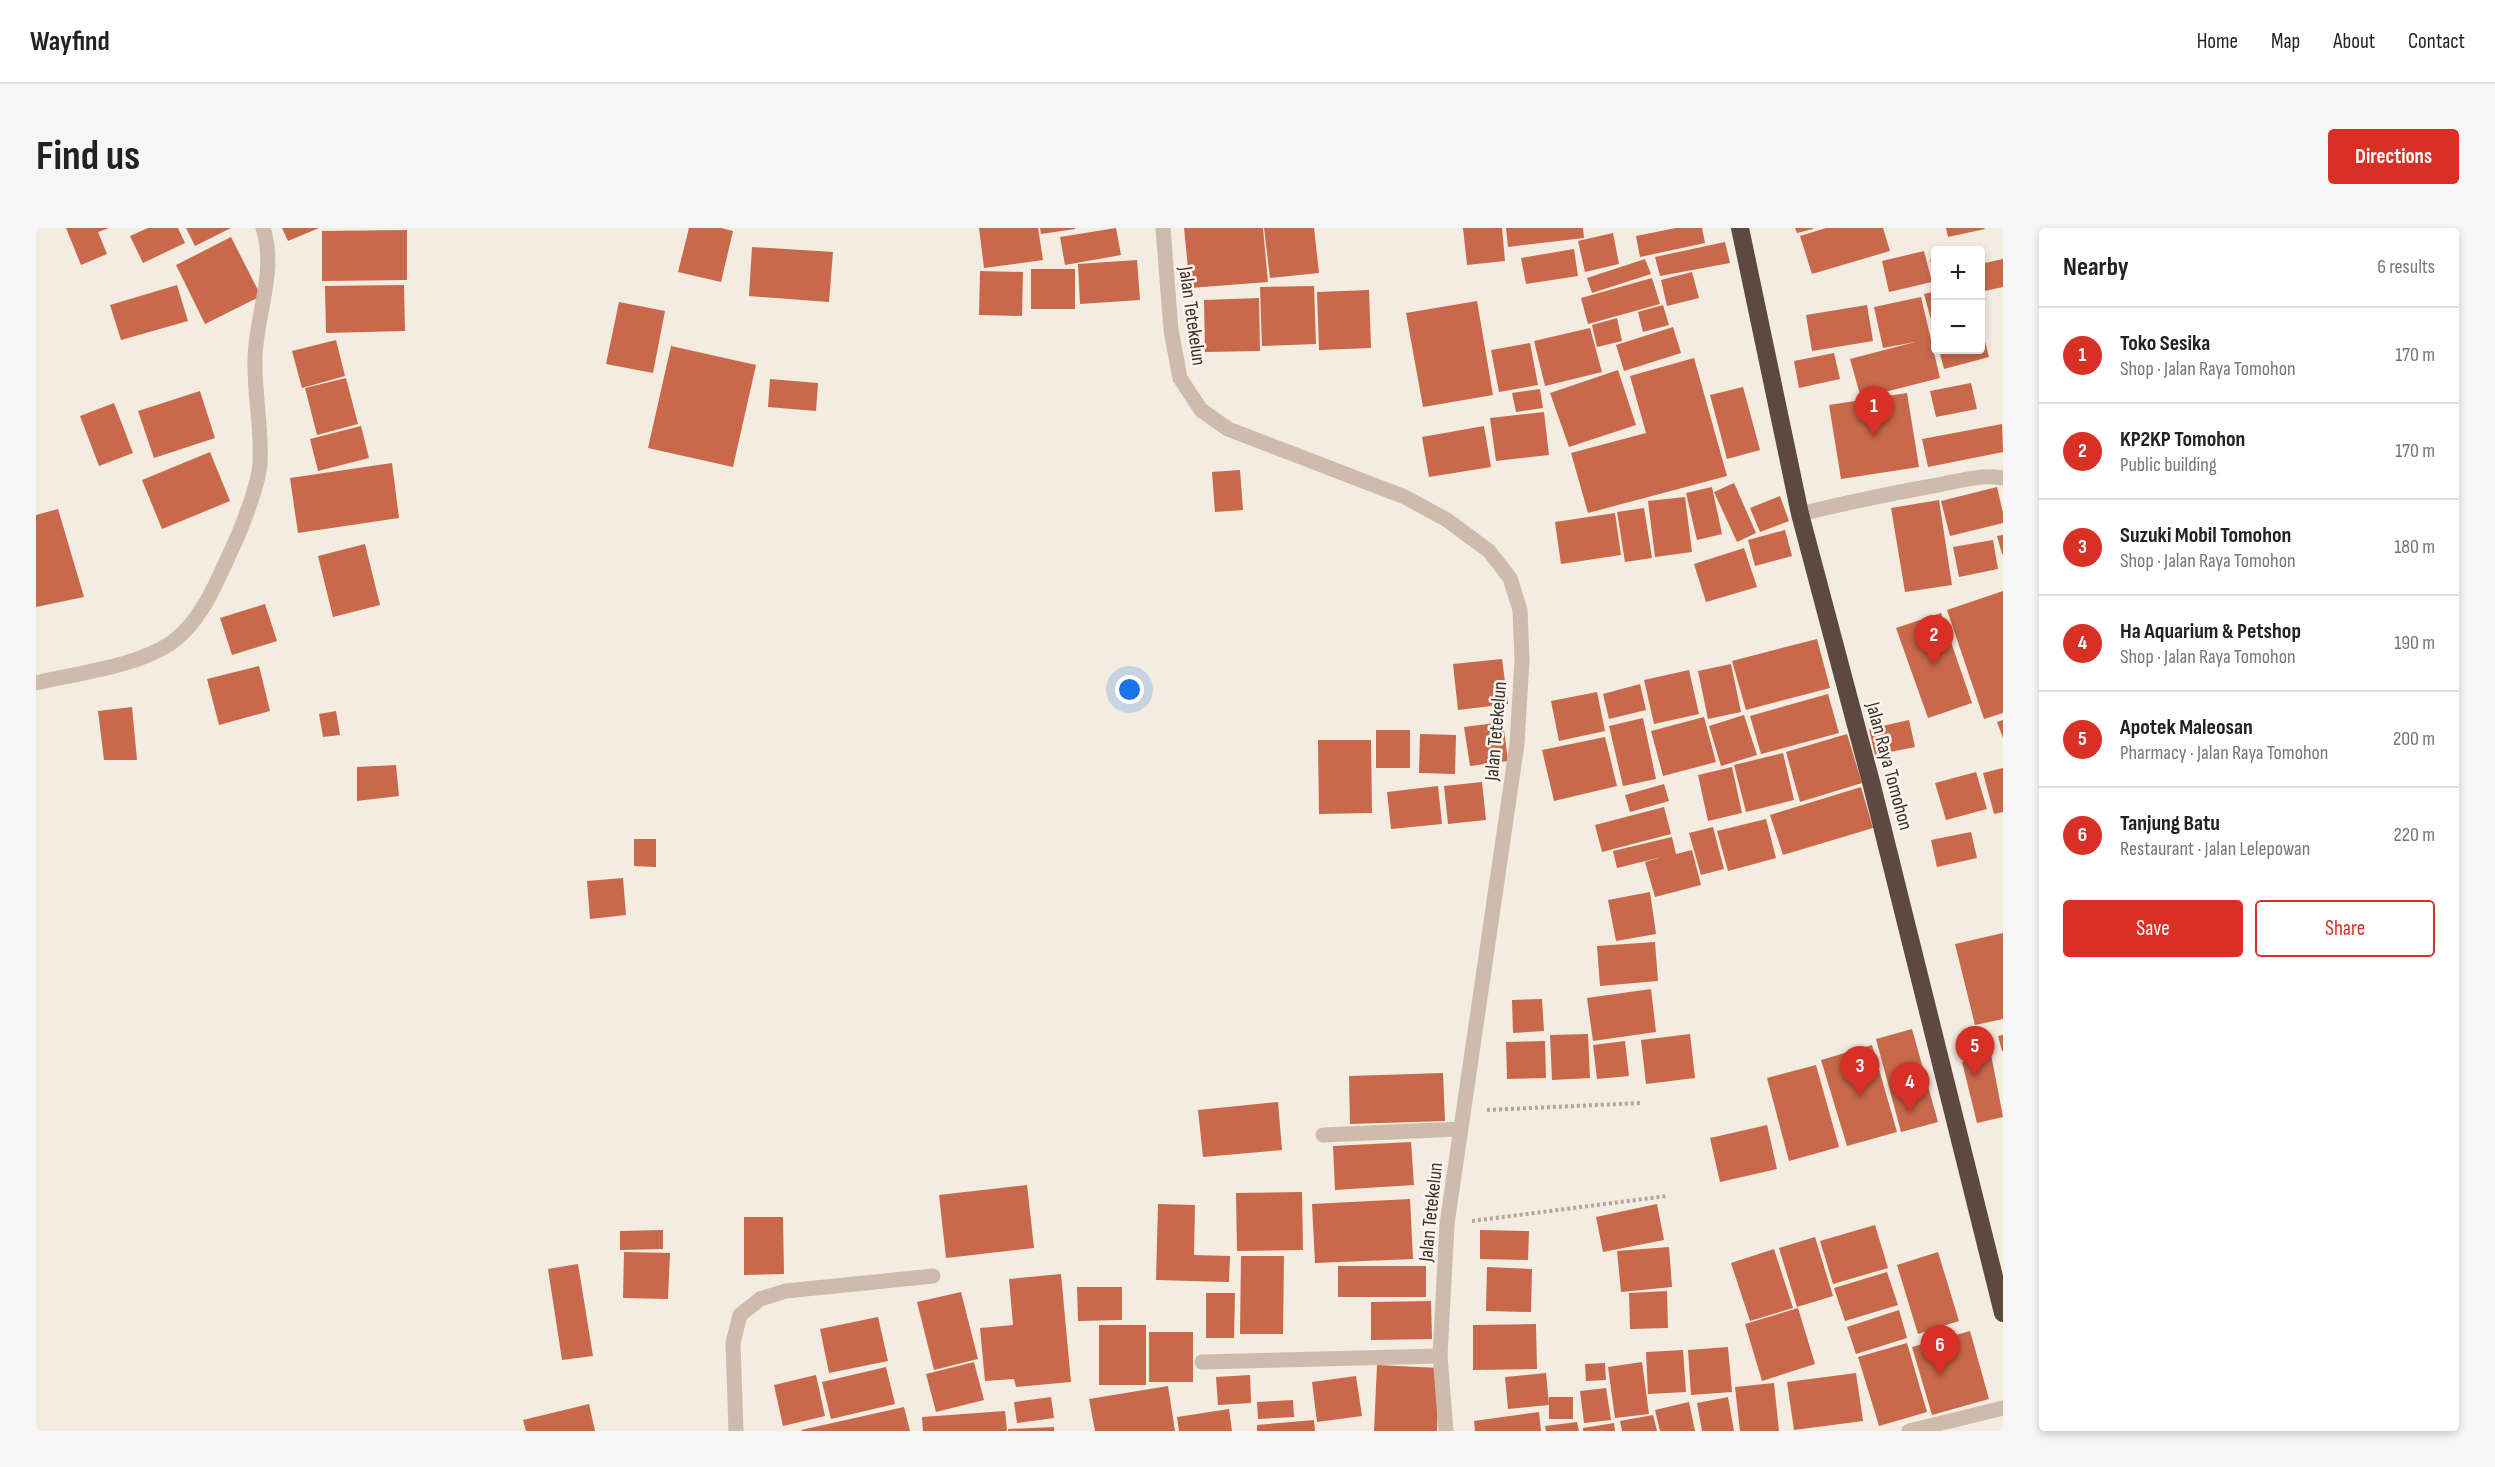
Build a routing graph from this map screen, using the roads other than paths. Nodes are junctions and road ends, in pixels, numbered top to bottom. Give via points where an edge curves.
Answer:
1 (263, 228) edge
2 (1163, 228) edge
3 (1740, 228) edge
4 (2003, 478) edge
5 (1800, 514) junction
6 (36, 683) edge
7 (1460, 1129) junction
8 (1323, 1135) dead end
9 (933, 1276) dead end
10 (2003, 1313) edge
11 (1440, 1356) junction
12 (1202, 1362) dead end
13 (2003, 1408) edge
14 (736, 1431) edge
15 (1446, 1431) edge
16 (1910, 1431) edge

1 - 6 street via 268,279 255,360 260,465 240,532 215,586 194,620 171,643 130,662
2 - 7 street, Jalan Tetekelun via 1171,330 1180,378 1201,410 1228,429 1405,497 1447,520 1489,551 1510,578 1521,620 1517,744
3 - 5 highway, Jalan Raya Tomohon
4 - 5 street via 1948,483
5 - 10 highway, Jalan Raya Tomohon
7 - 8 street
7 - 11 street, Jalan Tetekelun via 1447,1224
9 - 14 street via 786,1291 760,1299 740,1315 733,1343
11 - 12 street
11 - 15 street, Jalan Tetekelun
13 - 16 street

